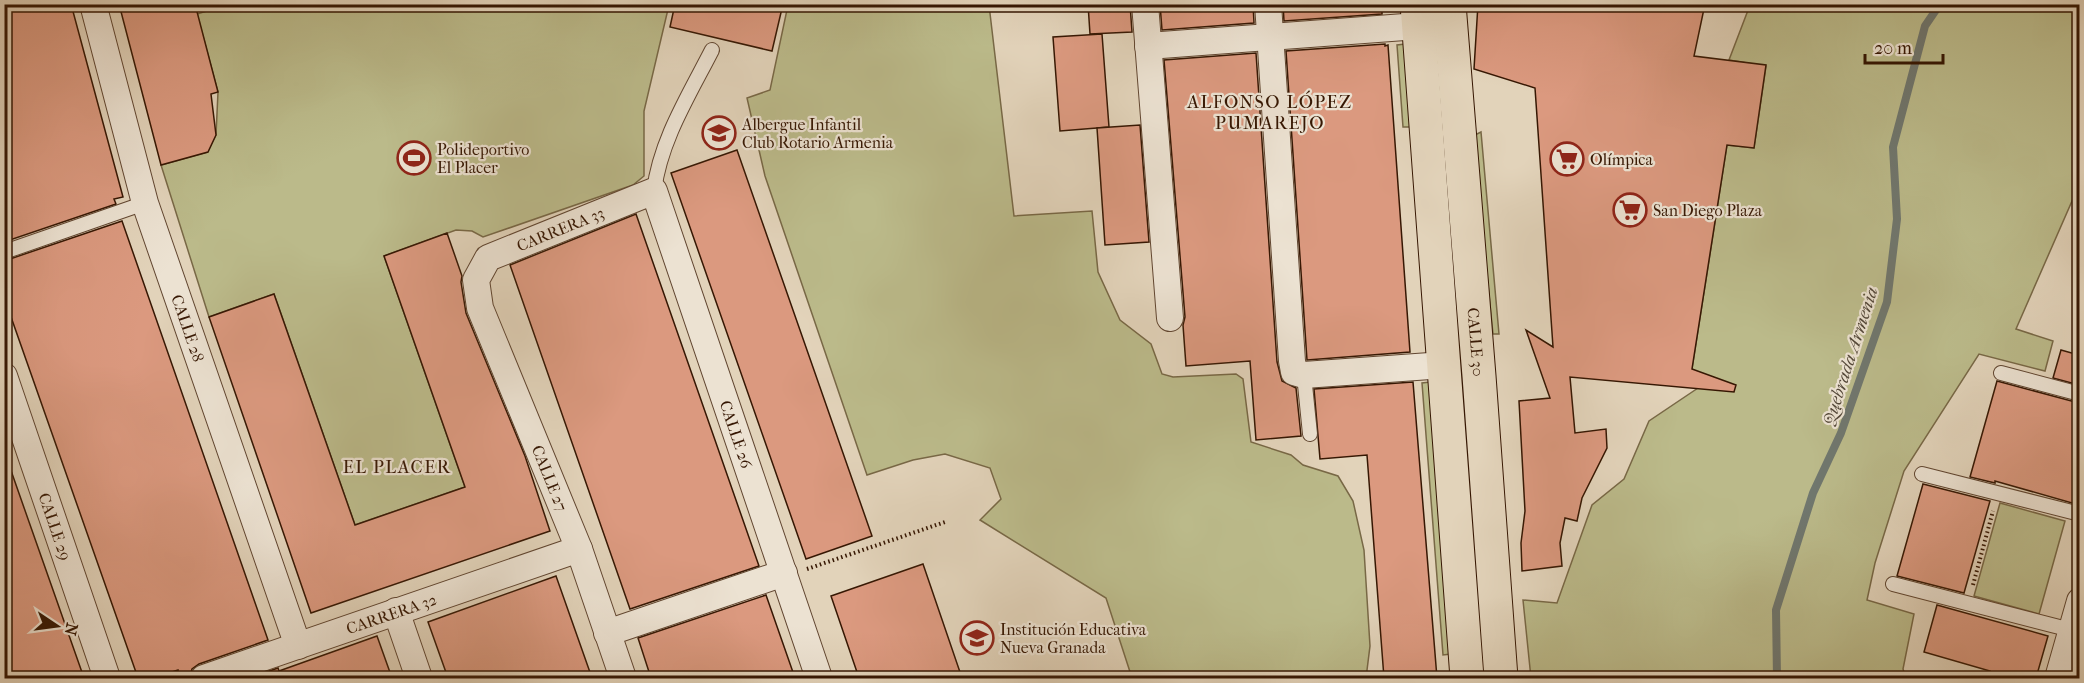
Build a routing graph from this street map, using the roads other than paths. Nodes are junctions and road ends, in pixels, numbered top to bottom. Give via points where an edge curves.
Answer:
1 (93, 4) edge
2 (1145, 4) edge
3 (1268, 4) edge
4 (1449, 4) edge
5 (1418, 15) edge
6 (1270, 37) junction
7 (1148, 46) junction
8 (712, 50) dead end
9 (654, 191) junction
10 (145, 203) junction
11 (4, 252) edge
12 (476, 280) joint
13 (1170, 318) dead end
14 (1444, 365) junction
15 (2001, 373) dead end
16 (1305, 375) junction
17 (4, 376) edge
18 (2079, 394) edge
19 (1310, 434) dead end
20 (1922, 474) dead end
21 (2079, 514) edge
22 (579, 549) junction
23 (784, 573) junction
24 (1893, 584) dead end
25 (2079, 600) edge
26 (396, 612) junction
27 (2072, 630) junction
28 (607, 633) junction
29 (298, 646) junction
30 (220, 676) edge
31 (107, 678) edge
32 (419, 678) edge
33 (623, 678) edge
34 (819, 678) edge
35 (1467, 678) edge
36 (1501, 678) edge
37 (2058, 678) edge

1 - 10 street, CALLE 28
2 - 7 street
3 - 6 street
4 - 36 main road, CALLE 30
5 - 6 street
5 - 14 main road
6 - 7 street
6 - 16 street via 1292,361 1294,372
7 - 13 street
8 - 9 lane via 669,136
9 - 12 street, CARRERA 33 via 488,258
9 - 23 street, CALLE 26
10 - 11 lane
10 - 29 street, CALLE 28
12 - 22 street, CALLE 27 via 480,308
14 - 16 street
14 - 35 main road
15 - 18 lane
16 - 19 lane
17 - 31 street, CALLE 29
20 - 21 lane
22 - 26 street, CARRERA 32
22 - 28 street, CALLE 27
23 - 28 street
23 - 34 street, CALLE 26
24 - 27 lane
25 - 27 street
26 - 29 street, CARRERA 32
26 - 32 street
27 - 37 street
28 - 33 street, CALLE 27
29 - 30 street, CARRERA 32

